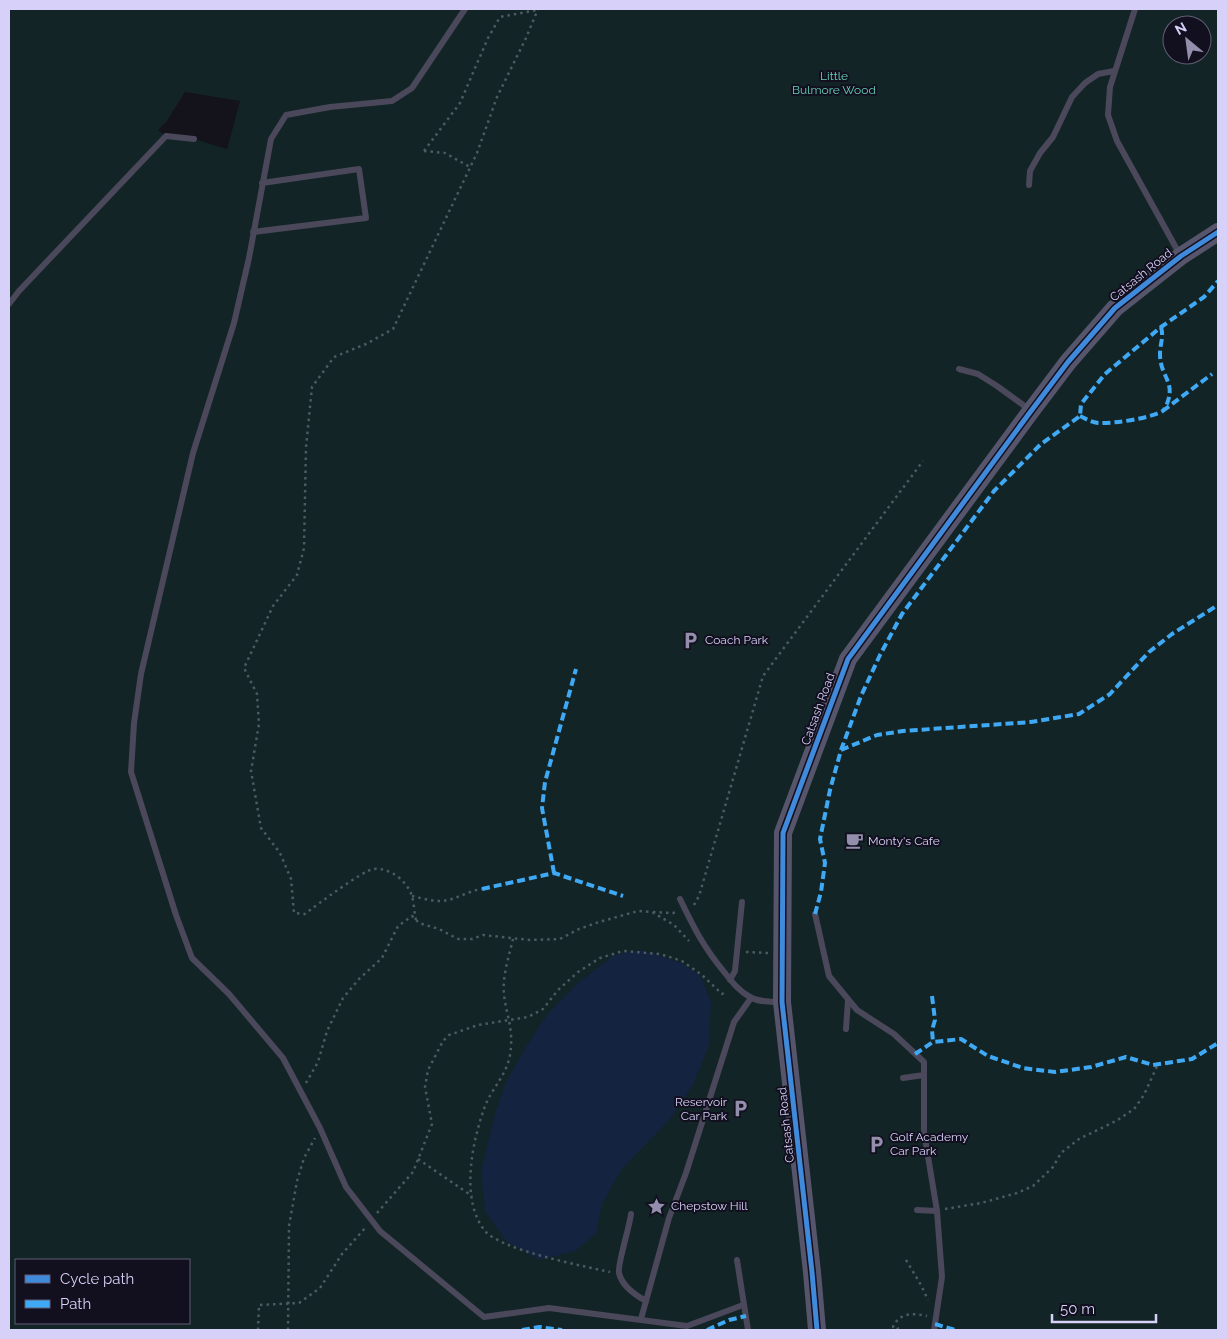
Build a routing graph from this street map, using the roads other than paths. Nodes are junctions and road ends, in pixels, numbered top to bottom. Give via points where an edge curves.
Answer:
1 (465, 9) edge
2 (1135, 9) edge
3 (1114, 71) junction
4 (194, 139) dead end
5 (262, 183) junction
6 (1030, 185) dead end
7 (253, 232) junction
8 (1218, 232) edge
9 (1181, 256) junction
10 (9, 304) edge
11 (959, 369) dead end
12 (1031, 411) junction
13 (680, 899) dead end
14 (742, 902) dead end
15 (815, 914) dead end
16 (730, 980) junction
17 (751, 998) junction
18 (848, 1000) junction
19 (782, 1002) junction
20 (846, 1029) dead end
21 (924, 1075) junction
22 (904, 1078) dead end
23 (917, 1210) dead end
24 (937, 1211) junction
25 (632, 1214) dead end
26 (737, 1260) dead end
27 (646, 1301) junction
28 (743, 1305) junction
29 (641, 1319) junction
30 (748, 1330) edge
31 (817, 1330) edge
32 (934, 1330) edge

1 - 5 lane via 412,88 392,101 330,107 286,116 271,139
2 - 3 lane
3 - 6 lane via 1098,74 1084,83 1072,97 1053,137 1030,172
3 - 9 lane via 1108,115 1117,141
4 - 10 lane via 166,136
5 - 7 lane
5 - 7 lane via 359,169 366,218
7 - 29 lane via 234,323 193,453 141,674 134,723 131,772 176,915 192,958 229,994 283,1058 320,1128 346,1187 380,1231 484,1317 549,1308
8 - 9 street, Catsash Road
9 - 12 street, Catsash Road via 1115,308
11 - 12 lane via 978,374
12 - 19 street, Catsash Road via 848,659 783,833
13 - 16 lane via 696,933
14 - 16 lane via 734,971
15 - 18 lane via 829,976
16 - 17 lane
17 - 19 lane
17 - 27 lane via 734,1022 686,1173 668,1218
18 - 20 lane
18 - 21 lane via 857,1010 894,1034 924,1062
19 - 31 street, Catsash Road
21 - 22 lane
21 - 24 lane via 924,1132
23 - 24 lane
24 - 32 lane via 942,1277
25 - 27 lane via 619,1274 624,1284
26 - 28 lane
27 - 29 lane
28 - 29 lane via 687,1326
28 - 30 lane

